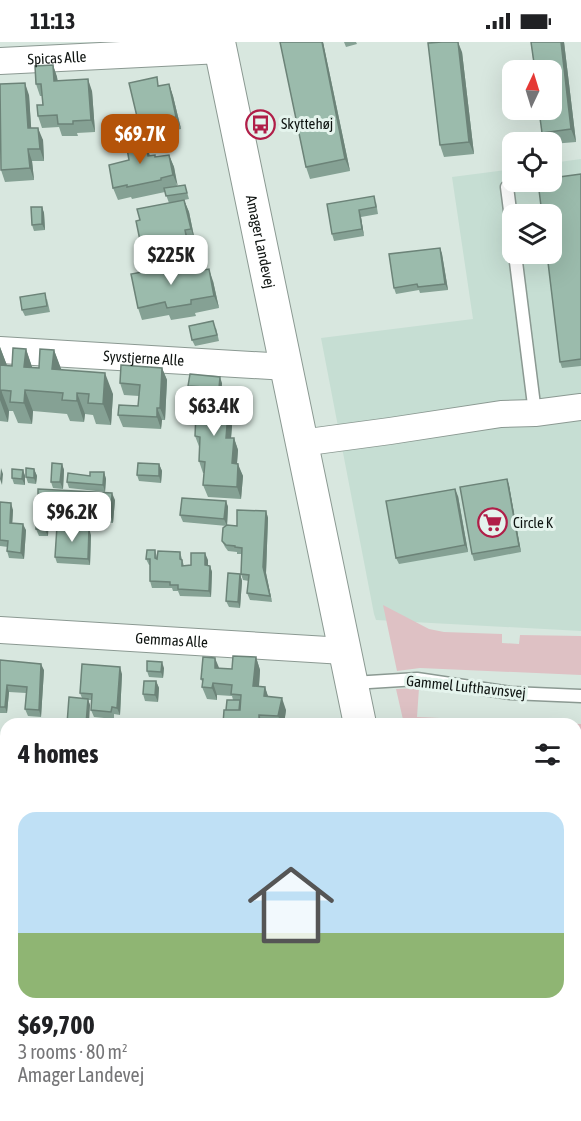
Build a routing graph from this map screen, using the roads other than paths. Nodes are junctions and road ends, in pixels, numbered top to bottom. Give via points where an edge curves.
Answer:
1 (220, 46) edge
2 (0, 61) edge
3 (516, 264) edge
4 (0, 350) edge
5 (287, 367) junction
6 (581, 407) edge
7 (535, 413) junction
8 (302, 443) junction
9 (0, 630) edge
10 (344, 651) junction
11 (351, 684) junction
12 (581, 696) edge
13 (359, 718) edge

1 - 2 street, Spicas Alle
1 - 5 street, Amager Landevej
3 - 7 lane
4 - 5 street, Syvstjerne Alle
5 - 8 street, Amager Landevej
6 - 7 street
7 - 8 street via 501,414
8 - 10 street, Amager Landevej
9 - 10 street, Gemmas Alle
10 - 11 street, Amager Landevej
11 - 12 lane, Gammel Lufthavnsvej via 417,679 511,693
11 - 13 street, Amager Landevej

